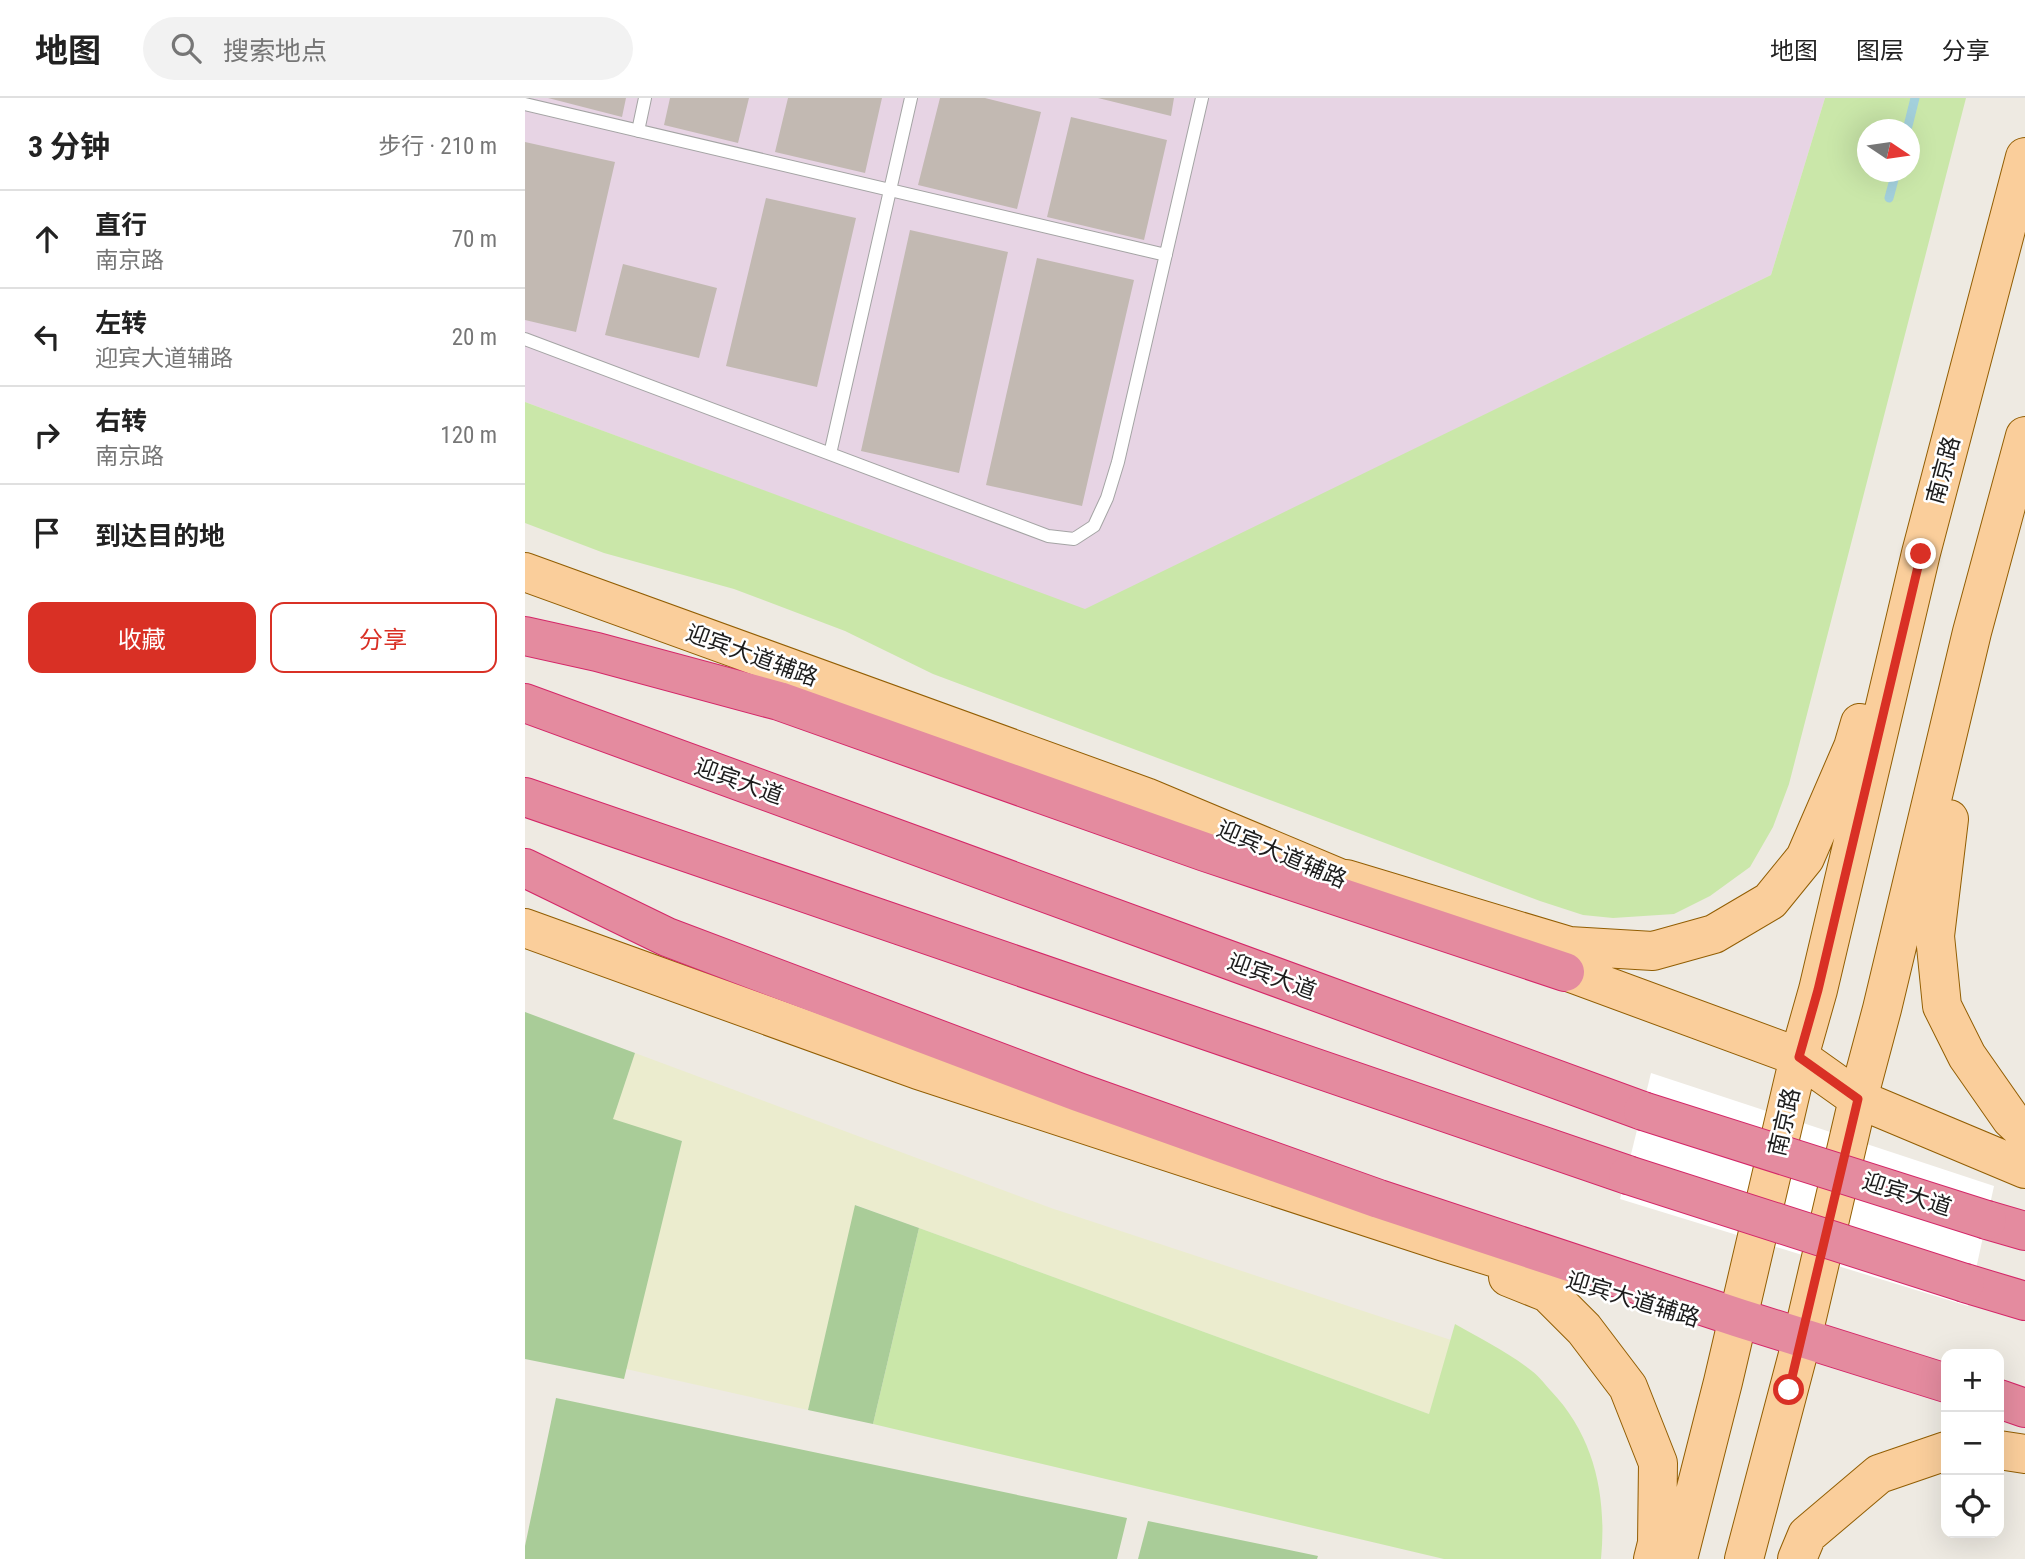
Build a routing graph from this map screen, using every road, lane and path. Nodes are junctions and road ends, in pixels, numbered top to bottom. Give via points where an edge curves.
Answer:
1 (645, 98) edge
2 (911, 98) edge
3 (1202, 98) edge
4 (525, 104) edge
5 (638, 131) junction
6 (2025, 157) edge
7 (890, 190) junction
8 (1166, 255) junction
9 (1998, 258) junction
10 (525, 338) edge
11 (2025, 436) edge
12 (830, 454) junction
13 (525, 572) edge
14 (1972, 632) junction
15 (525, 636) edge
16 (525, 703) edge
17 (525, 797) edge
18 (525, 867) edge
19 (1331, 874) junction
20 (525, 928) edge
21 (1565, 972) junction
22 (1799, 1057) junction
23 (1858, 1099) junction
24 (2025, 1132) edge
25 (2025, 1168) edge
26 (1328, 1204) junction
27 (2025, 1231) edge
28 (2025, 1301) edge
29 (1737, 1324) junction
30 (1801, 1344) junction
31 (1941, 1382) edge
32 (1941, 1395) edge
33 (2004, 1401) edge
34 (2025, 1408) edge
35 (2004, 1417) edge
36 (2025, 1423) edge
37 (2004, 1451) edge
38 (1941, 1453) edge
39 (2025, 1454) edge
40 (1653, 1559) edge
41 (1678, 1559) edge
42 (1744, 1559) edge
43 (1797, 1559) edge

1 - 5 lane
2 - 7 lane
3 - 8 lane
4 - 5 lane
5 - 7 lane
6 - 9 main road, 南京路
7 - 8 lane
7 - 12 lane
8 - 12 lane via 1107,498 1094,526 1074,539 1048,536
9 - 19 main road via 1853,747 1805,858 1770,901 1714,934 1653,951 1569,946
9 - 22 main road, 南京路
10 - 12 lane
11 - 14 main road
13 - 19 main road, 迎宾大道辅路 via 1146,797
14 - 23 main road
14 - 24 main road via 1935,936 1942,1006 1968,1056
15 - 21 highway via 779,701 1205,852
16 - 27 highway, 迎宾大道, bridge via 1643,1111
17 - 28 highway, bridge via 1628,1175
18 - 29 highway via 667,937 1078,1092
19 - 21 main road, 迎宾大道辅路
20 - 26 main road, 迎宾大道辅路 via 918,1070
21 - 22 main road, 迎宾大道辅路
22 - 23 main road, 迎宾大道辅路
22 - 29 main road, 南京路
23 - 25 main road, 迎宾大道辅路
23 - 30 main road
26 - 29 main road, 迎宾大道辅路 via 1444,1242
26 - 40 main road via 1548,1293 1584,1329 1628,1387 1658,1463
29 - 30 highway
29 - 41 main road, 南京路
30 - 31 highway
30 - 32 main road
30 - 42 main road
33 - 34 highway
35 - 36 main road
37 - 39 main road
38 - 43 main road via 1879,1474 1807,1535

